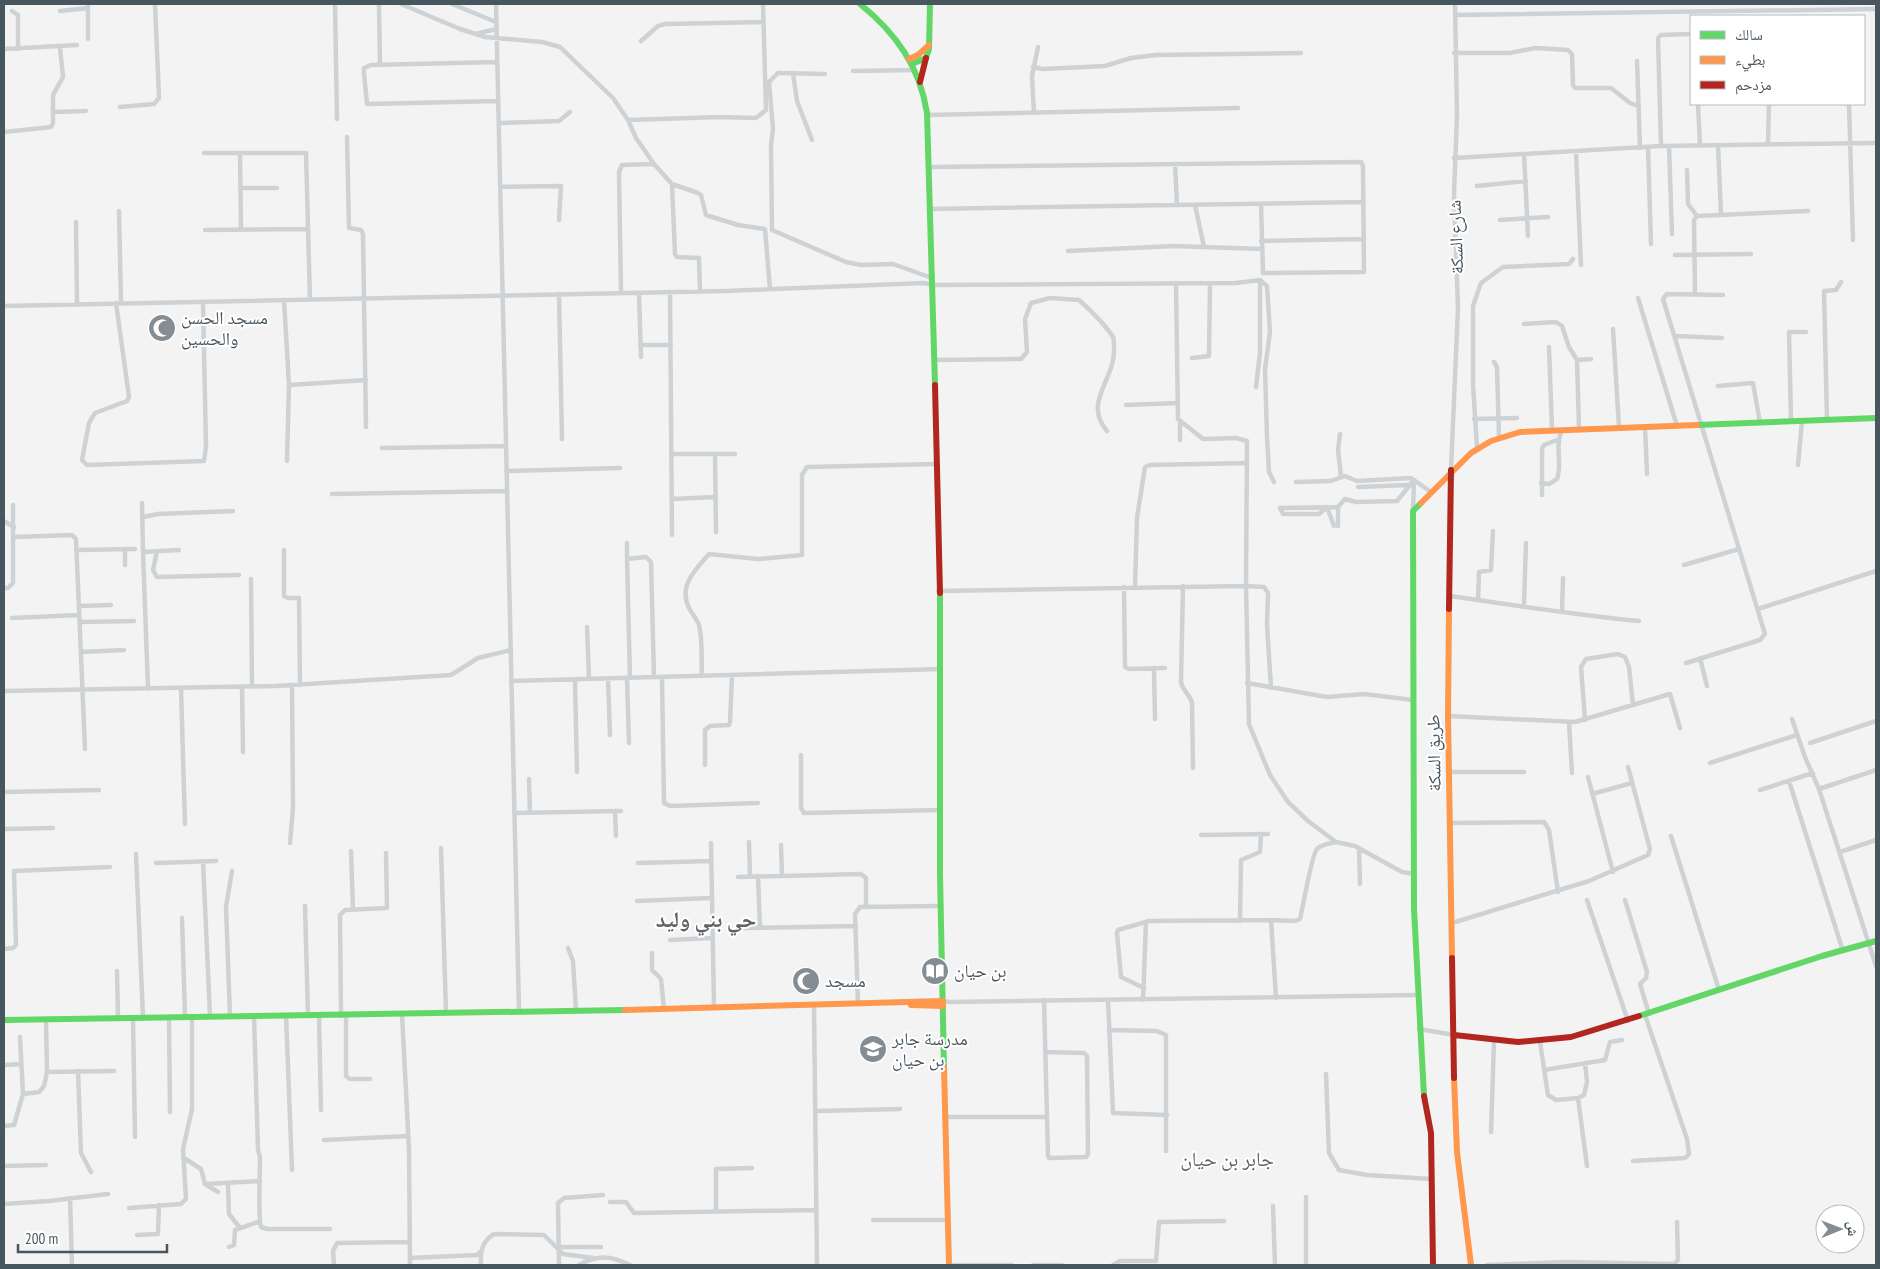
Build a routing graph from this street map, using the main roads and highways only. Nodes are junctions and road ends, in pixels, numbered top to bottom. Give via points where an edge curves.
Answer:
1 (860, 4) edge
2 (930, 4) edge
3 (930, 44) junction
4 (926, 58) junction
5 (912, 64) junction
6 (920, 83) junction
7 (1876, 418) edge
8 (1451, 470) junction
9 (1873, 942) edge
10 (942, 989) junction
11 (928, 1003) junction
12 (945, 1003) junction
13 (943, 1014) junction
14 (4, 1020) edge
15 (1454, 1036) junction
16 (948, 1265) edge
17 (1433, 1265) edge
18 (1471, 1265) edge

1 - 5 main road via 885,25
2 - 3 main road
3 - 4 main road
3 - 5 main road
4 - 5 main road
4 - 6 main road
5 - 6 main road
6 - 10 main road via 927,115 933,278 941,669
7 - 8 main road via 1528,431 1499,438 1477,448
8 - 15 main road, طريق السكة via 1448,716
8 - 17 main road via 1413,511 1414,874 1422,1083 1431,1133
9 - 15 main road via 1571,1037 1540,1042
10 - 11 main road
10 - 12 main road
11 - 12 main road
11 - 13 main road
11 - 14 main road
12 - 13 main road
13 - 16 main road
15 - 18 main road, طريق السكة via 1457,1152

